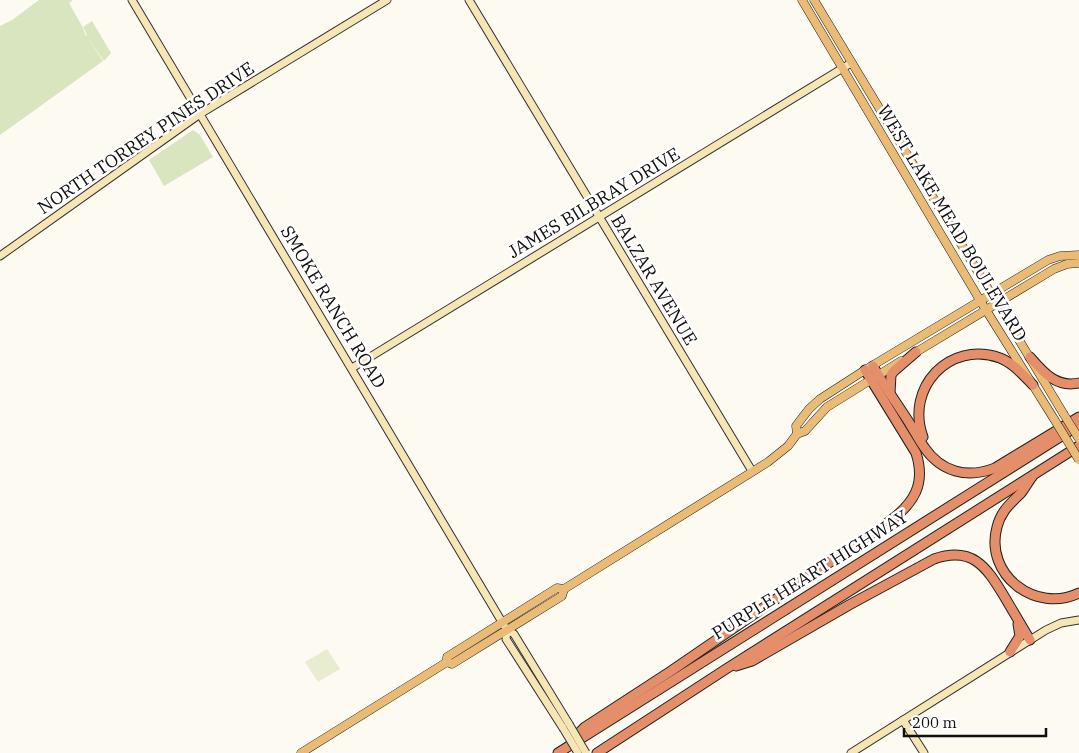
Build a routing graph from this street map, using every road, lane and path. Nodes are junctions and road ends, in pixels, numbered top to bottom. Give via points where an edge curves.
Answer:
1 (132, 0) edge
2 (387, 0) edge
3 (469, 0) edge
4 (802, 0) edge
5 (814, 0) edge
6 (852, 63) junction
7 (843, 68) junction
8 (200, 114) junction
9 (882, 135) junction
10 (896, 136) junction
11 (906, 153) junction
12 (921, 193) junction
13 (599, 217) junction
14 (959, 240) junction
15 (1079, 255) edge
16 (0, 256) edge
17 (1079, 263) edge
18 (991, 295) junction
19 (981, 302) junction
20 (997, 304) junction
21 (986, 310) junction
22 (916, 352) junction
23 (1030, 357) junction
24 (352, 368) junction
25 (869, 368) junction
26 (875, 378) junction
27 (1079, 383) edge
28 (1033, 385) junction
29 (890, 393) junction
30 (1079, 416) edge
31 (1079, 425) edge
32 (797, 434) junction
33 (1079, 439) edge
34 (1079, 446) edge
35 (1079, 460) edge
36 (989, 470) junction
37 (752, 471) junction
38 (1036, 472) junction
39 (564, 589) junction
40 (1079, 593) edge
41 (1079, 620) edge
42 (1019, 621) junction
43 (502, 622) junction
44 (507, 630) junction
45 (1030, 640) junction
46 (1010, 652) junction
47 (446, 662) junction
48 (726, 669) junction
49 (903, 720) junction
50 (566, 726) junction
51 (301, 753) edge
52 (559, 753) edge
53 (578, 753) edge
54 (586, 753) edge
55 (598, 753) edge
56 (852, 753) edge
57 (924, 753) edge

1 - 8 main road, SMOKE RANCH ROAD
2 - 8 main road, NORTH TORREY PINES DRIVE
3 - 13 main road, BALZAR AVENUE
4 - 7 main road, WEST LAKE MEAD BOULEVARD
5 - 6 main road, WEST LAKE MEAD BOULEVARD
6 - 7 main road, JAMES BILBRAY DRIVE
6 - 10 main road, WEST LAKE MEAD BOULEVARD
7 - 9 main road, WEST LAKE MEAD BOULEVARD
7 - 13 main road, JAMES BILBRAY DRIVE
8 - 16 main road, NORTH TORREY PINES DRIVE
8 - 24 main road, SMOKE RANCH ROAD
9 - 10 main road
9 - 12 main road, WEST LAKE MEAD BOULEVARD
10 - 11 main road, WEST LAKE MEAD BOULEVARD
11 - 12 main road via 906,162
11 - 14 main road, WEST LAKE MEAD BOULEVARD
12 - 14 main road
12 - 19 main road, WEST LAKE MEAD BOULEVARD
13 - 24 main road, JAMES BILBRAY DRIVE
13 - 37 main road, BALZAR AVENUE
14 - 18 main road, WEST LAKE MEAD BOULEVARD
15 - 18 main road via 1054,258
17 - 20 main road via 1058,266
18 - 19 main road
18 - 20 main road, WEST LAKE MEAD BOULEVARD
19 - 21 main road, WEST LAKE MEAD BOULEVARD
19 - 25 main road
20 - 21 main road
20 - 23 main road, WEST LAKE MEAD BOULEVARD
21 - 22 main road
21 - 28 main road, WEST LAKE MEAD BOULEVARD
22 - 26 main road
22 - 29 highway via 894,370
23 - 27 highway via 1052,379 1064,384
23 - 33 main road, WEST LAKE MEAD BOULEVARD, bridge
24 - 43 main road, SMOKE RANCH ROAD
25 - 26 highway
25 - 32 main road via 809,409 796,426
26 - 29 highway
26 - 32 main road via 827,407 805,432
26 - 52 highway via 919,462 919,482 910,503 890,521 586,726
28 - 35 main road, WEST LAKE MEAD BOULEVARD, bridge
28 - 36 highway via 1009,363 982,354 948,362 935,372 925,387 918,421 932,452 955,468
29 - 36 highway via 925,448 940,464 964,473
30 - 36 highway
31 - 52 highway, PURPLE HEART HIGHWAY
32 - 37 main road via 779,454
34 - 38 highway, PURPLE HEART HIGHWAY
37 - 39 main road
38 - 40 highway via 1001,516 995,538 998,560 1009,580 1032,596 1054,599
38 - 48 highway, PURPLE HEART HIGHWAY
39 - 43 main road via 557,588
39 - 44 main road via 562,596
41 - 45 main road via 1054,625
42 - 45 highway
42 - 46 highway via 1020,636
42 - 48 highway via 987,570 972,559 944,555 858,600 752,662
43 - 44 main road, SMOKE RANCH ROAD
43 - 47 main road via 447,657
44 - 47 main road via 452,664
44 - 50 main road, SMOKE RANCH ROAD via 506,639
45 - 46 main road
46 - 49 main road
47 - 51 main road
48 - 55 highway, PURPLE HEART HIGHWAY
49 - 56 main road
49 - 57 main road
50 - 53 main road, SMOKE RANCH ROAD, bridge
50 - 54 main road, SMOKE RANCH ROAD, bridge

